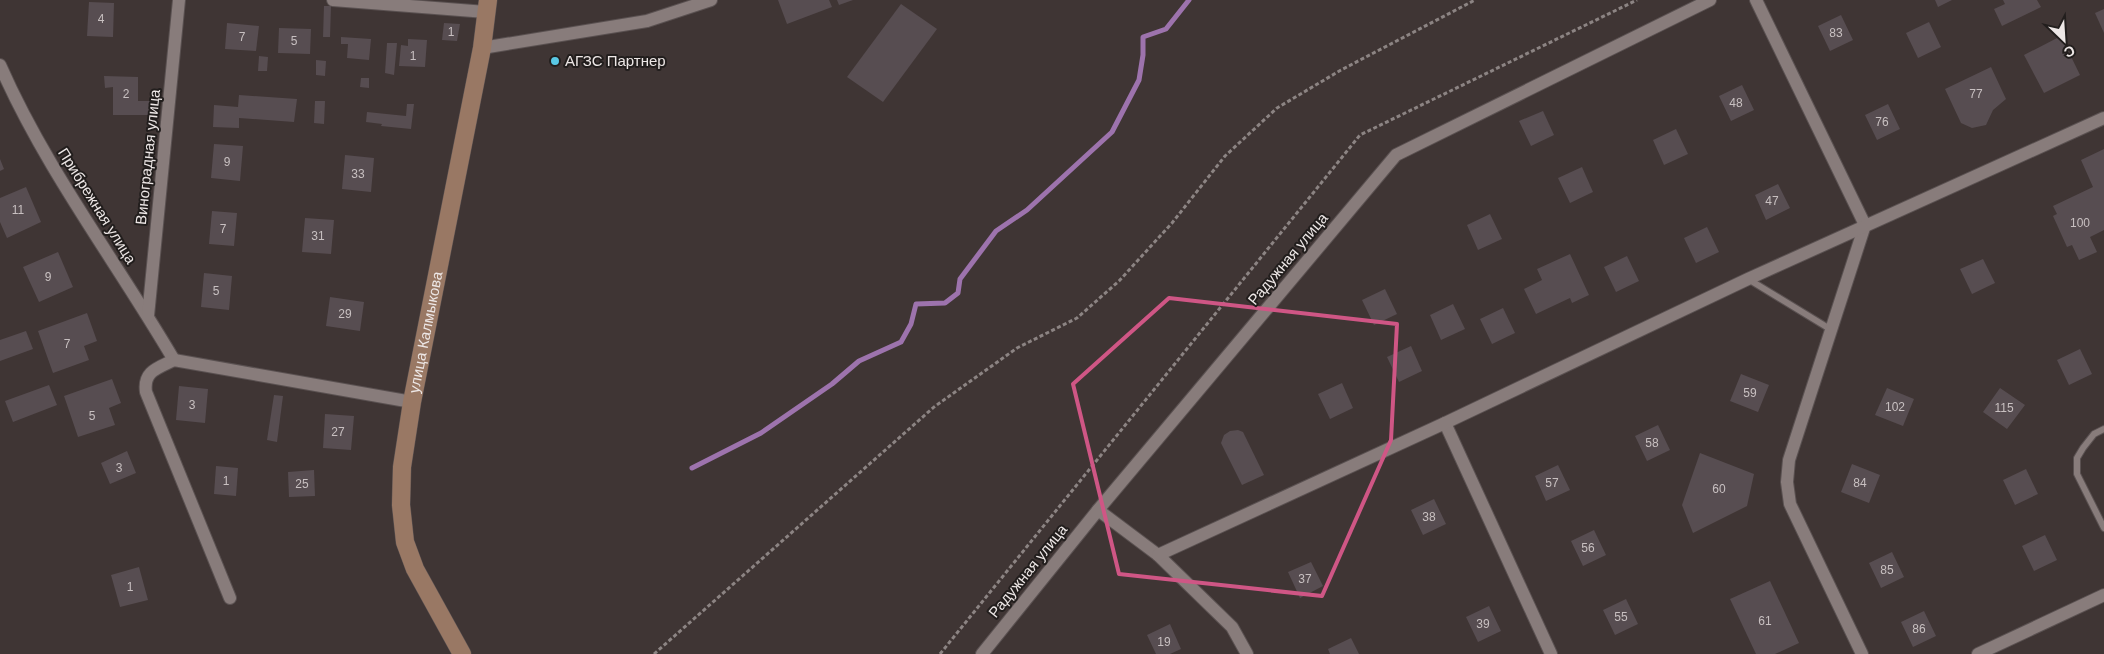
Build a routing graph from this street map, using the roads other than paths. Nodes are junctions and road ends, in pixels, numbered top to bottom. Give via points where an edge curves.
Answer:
1 (179, 0) edge
2 (334, 0) edge
3 (711, 0) edge
4 (1710, 0) edge
5 (1756, 0) edge
6 (487, 6) edge
7 (482, 48) junction
8 (0, 65) edge
9 (2104, 118) edge
10 (1865, 225) junction
11 (1748, 279) junction
12 (148, 316) junction
13 (1830, 329) junction
14 (174, 360) junction
15 (412, 402) junction
16 (1445, 423) junction
17 (2104, 429) edge
18 (1098, 510) junction
19 (2104, 528) edge
20 (1158, 555) junction
21 (2104, 595) edge
22 (230, 598) dead end
23 (462, 654) edge
24 (982, 654) edge
25 (1247, 654) edge
26 (1551, 654) edge
27 (1862, 654) edge
28 (1978, 654) edge

1 - 12 street, Виноградная улица
2 - 6 street
3 - 7 street via 647,21
4 - 18 street, Радужная улица via 1396,155
5 - 10 street
6 - 7 main road, улица Калмыкова
7 - 15 main road, улица Калмыкова
8 - 12 street, Прибрежная улица via 27,124 60,181
9 - 10 street
10 - 11 street
10 - 13 street
11 - 13 lane
11 - 16 street
12 - 14 street, Прибрежная улица
13 - 27 street via 1789,460 1790,504
14 - 15 street
14 - 22 street via 147,376 144,382 146,392
15 - 23 main road, улица Калмыкова via 402,467 401,505 405,542 415,569
16 - 20 street
16 - 26 street
17 - 19 lane via 2094,434 2080,453 2077,474
18 - 20 street
18 - 24 street, Радужная улица
20 - 25 street via 1232,627
21 - 28 street

